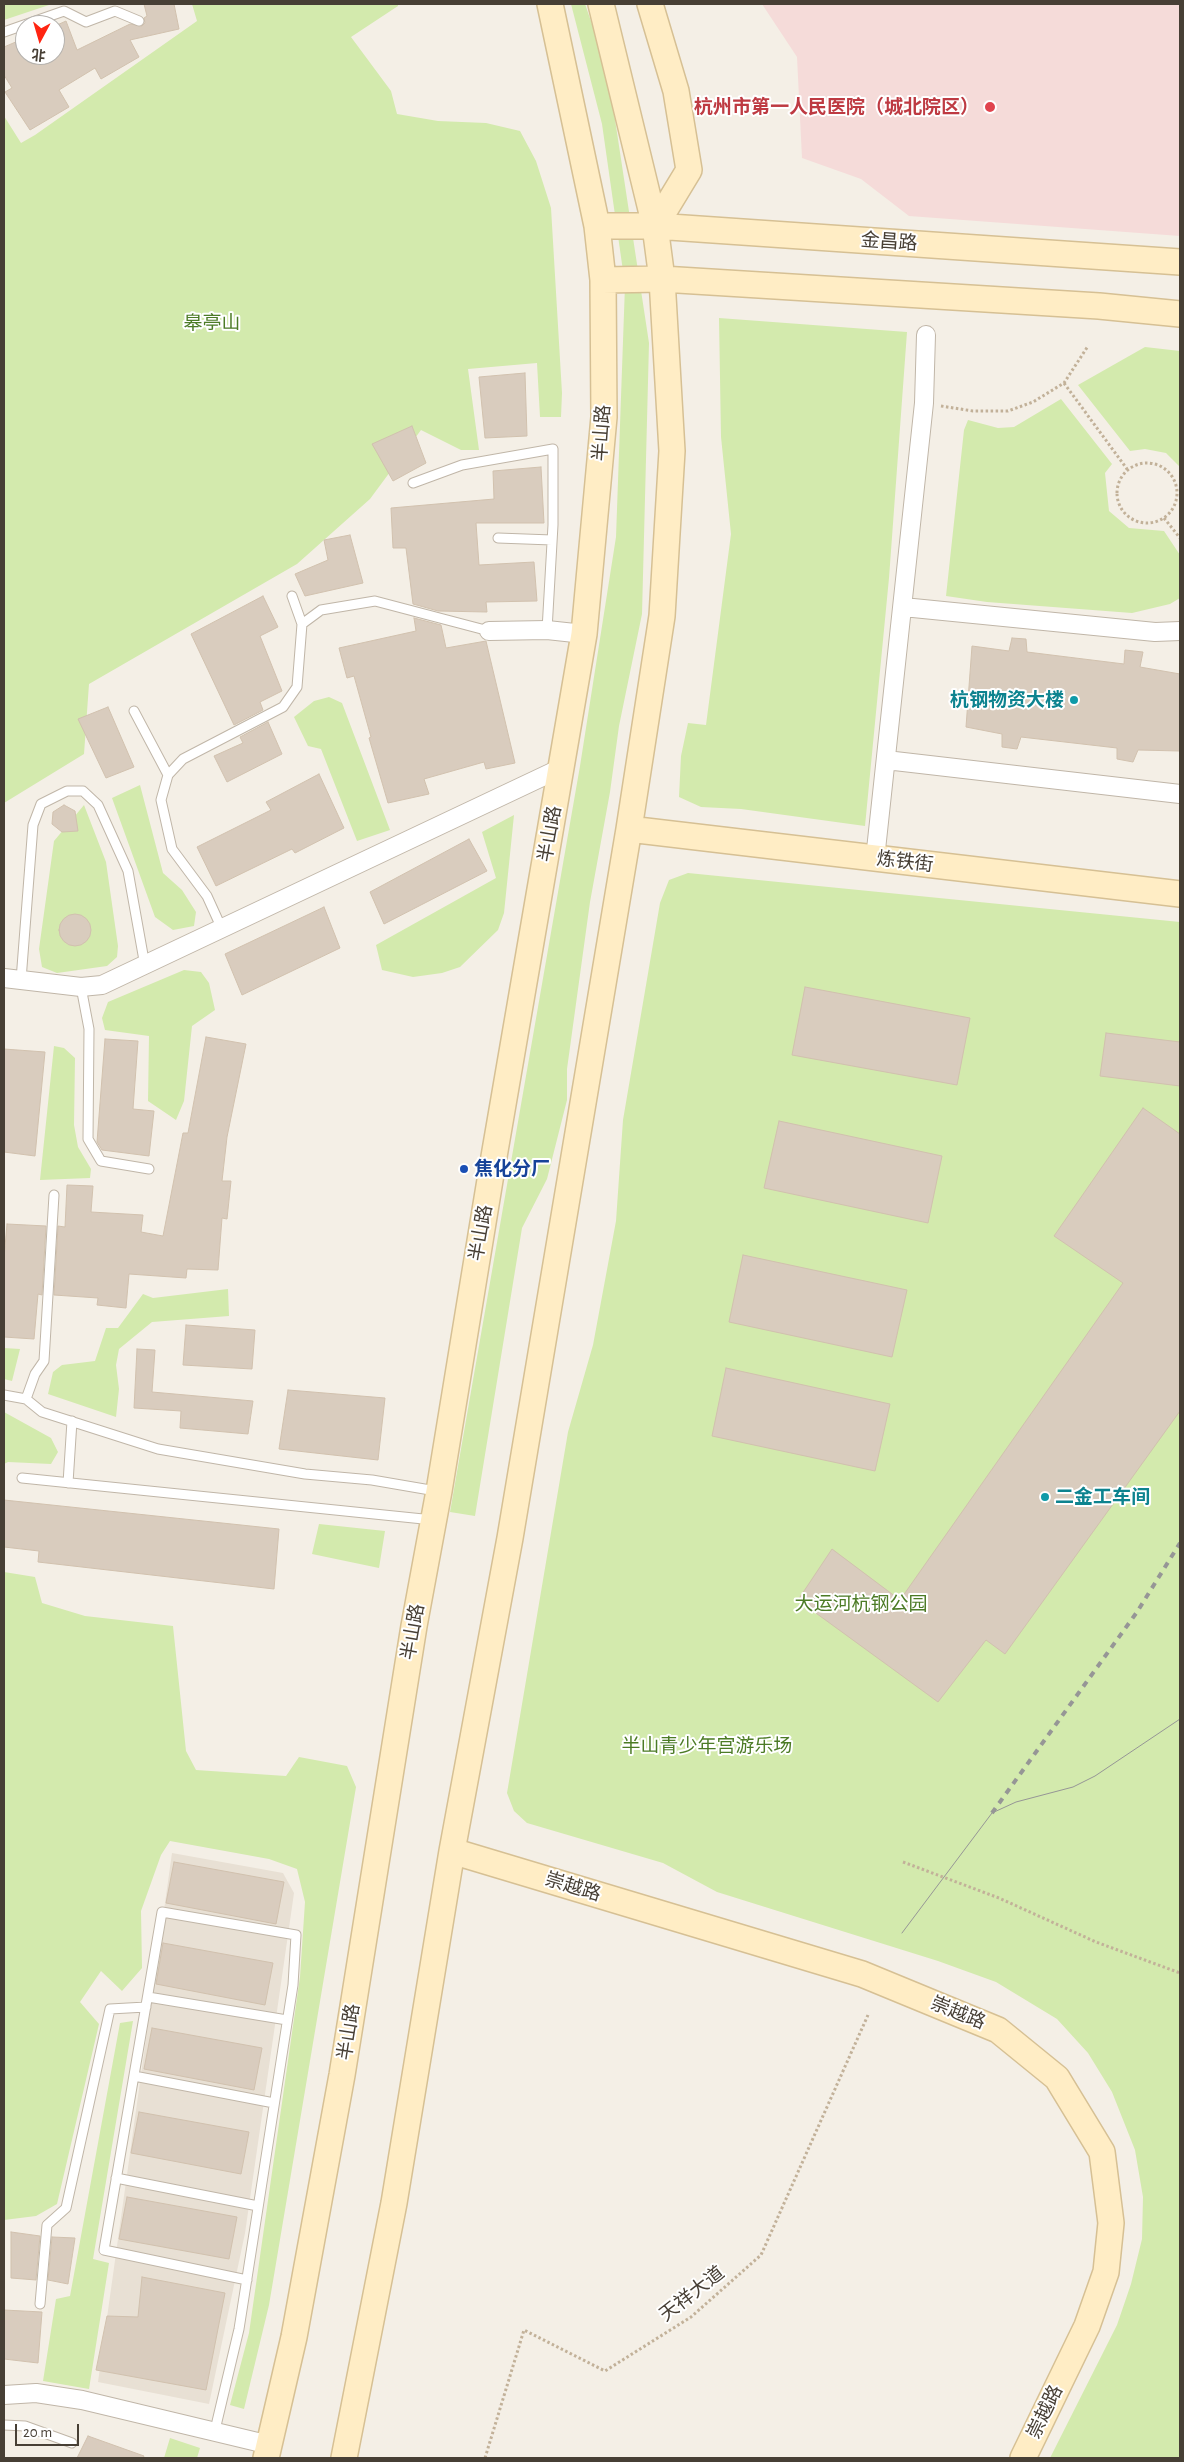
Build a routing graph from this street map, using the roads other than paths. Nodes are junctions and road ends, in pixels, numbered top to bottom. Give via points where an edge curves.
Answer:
1 (550, 4) edge
2 (601, 4) edge
3 (650, 4) edge
4 (139, 21) dead end
5 (4, 32) edge
6 (597, 226) junction
7 (655, 226) junction
8 (1180, 262) edge
9 (662, 279) junction
10 (603, 280) junction
11 (1180, 314) edge
12 (926, 335) dead end
13 (413, 483) dead end
14 (498, 538) dead end
15 (552, 540) junction
16 (292, 596) dead end
17 (903, 607) junction
18 (302, 624) junction
19 (547, 630) junction
20 (489, 631) joint
21 (1180, 631) edge
22 (584, 634) junction
23 (134, 711) dead end
24 (886, 760) junction
25 (561, 768) junction
26 (168, 775) junction
27 (1180, 794) edge
28 (629, 829) junction
29 (875, 859) junction
30 (1180, 894) edge
31 (222, 930) junction
32 (145, 966) junction
33 (12, 979) edge
34 (81, 987) junction
35 (149, 1169) dead end
36 (54, 1195) dead end
37 (4, 1395) edge
38 (26, 1399) junction
39 (72, 1422) junction
40 (22, 1478) dead end
41 (68, 1483) junction
42 (439, 1491) junction
43 (433, 1520) junction
44 (452, 1851) junction
45 (148, 1997) junction
46 (146, 2007) junction
47 (287, 2020) junction
48 (134, 2076) junction
49 (274, 2103) junction
50 (116, 2178) junction
51 (258, 2206) junction
52 (247, 2280) junction
53 (40, 2304) dead end
54 (4, 2395) edge
55 (4, 2424) edge
56 (215, 2430) junction
57 (72, 2443) dead end
58 (268, 2452) edge
59 (344, 2458) edge
60 (1023, 2458) edge

1 - 6 main road, 半山路
2 - 7 main road
3 - 7 main road via 676,91 689,170
4 - 5 lane via 115,11 86,22 64,11
6 - 7 main road, 金昌路
6 - 10 main road, 半山路
7 - 8 main road, 金昌路
7 - 9 main road
9 - 10 main road
9 - 11 main road
9 - 28 main road via 672,451 666,558 662,616
10 - 22 main road, 半山路 via 604,417
12 - 17 street via 924,403
13 - 15 lane via 462,466 552,449
14 - 15 lane
15 - 19 lane
16 - 18 lane
17 - 21 street via 1155,632
17 - 24 street
18 - 20 lane via 322,610 375,601
18 - 26 lane via 297,687 283,707 183,759
19 - 20 street
19 - 22 street
22 - 25 main road, 半山路
23 - 26 lane
24 - 27 street
24 - 29 street
25 - 31 street
25 - 42 main road, 半山路
26 - 31 lane via 161,800 172,849 206,896
28 - 29 main road, 炼铁街
28 - 44 main road via 510,1538
29 - 30 main road, 炼铁街
31 - 32 street
32 - 33 lane via 128,871 98,804 83,791 67,791 41,804 33,825
32 - 34 street via 102,985
33 - 34 street
34 - 35 lane via 89,1029 88,1139 101,1161
36 - 38 lane via 44,1361 35,1374
37 - 38 lane
38 - 39 lane via 42,1412
39 - 41 lane
39 - 42 lane via 158,1449 306,1474
40 - 41 lane
41 - 43 lane
42 - 43 main road, 半山路
43 - 58 main road, 半山路 via 342,2076 294,2337
44 - 59 main road via 394,2203
44 - 60 main road, 崇越路 via 862,1974 998,2030 1058,2078 1102,2152 1111,2223 1106,2272 1087,2326
45 - 46 lane
45 - 47 lane
45 - 47 lane via 162,1912 296,1935
46 - 48 lane
46 - 53 lane via 110,2009 66,2208 47,2225
47 - 49 lane
48 - 49 lane
48 - 50 lane
49 - 51 lane
50 - 51 lane
50 - 52 lane via 104,2250
51 - 52 lane
52 - 56 lane
54 - 56 street via 36,2393 82,2400
55 - 57 lane via 25,2426
56 - 58 street

